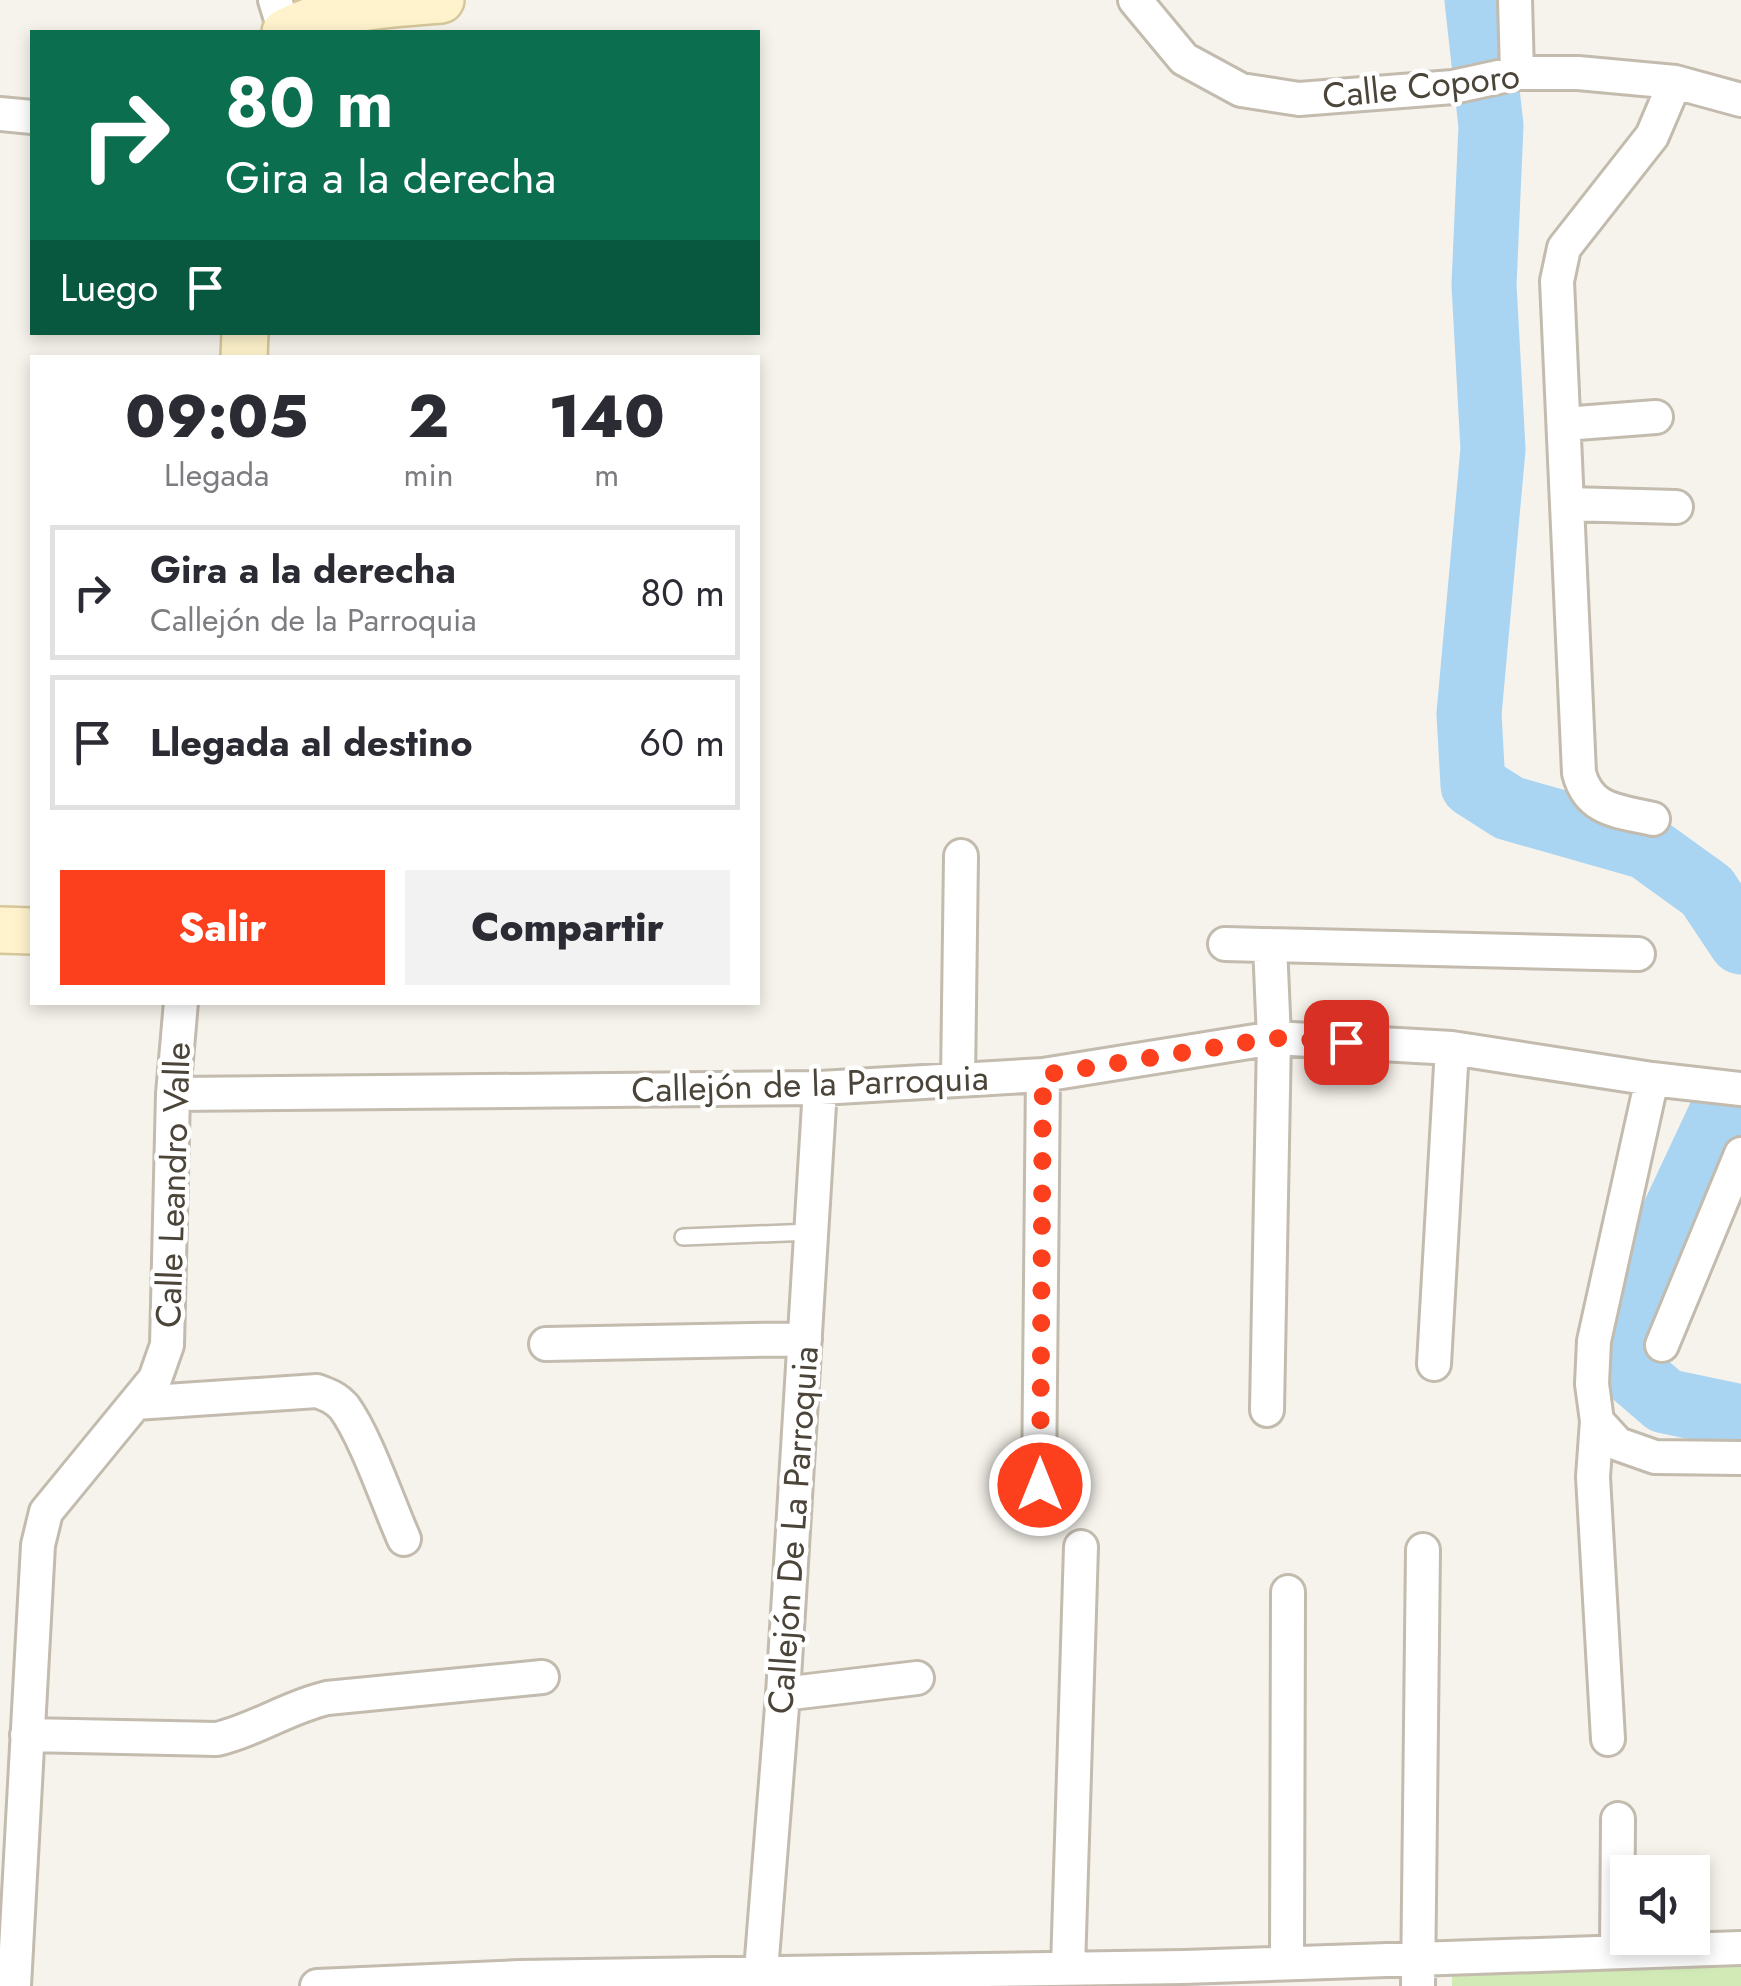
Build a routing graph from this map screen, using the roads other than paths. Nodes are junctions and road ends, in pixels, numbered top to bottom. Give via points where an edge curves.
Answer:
1 (275, 0) edge
2 (442, 0) edge
3 (1135, 0) edge
4 (1516, 0) edge
5 (284, 30) edge
6 (289, 30) edge
7 (1517, 73) junction
8 (1675, 82) junction
9 (1741, 100) edge
10 (0, 114) edge
11 (30, 118) edge
12 (1656, 418) dead end
13 (1564, 424) junction
14 (1569, 504) junction
15 (1676, 506) dead end
16 (1653, 819) dead end
17 (960, 856) dead end
18 (0, 930) edge
19 (30, 931) edge
20 (1225, 944) dead end
21 (1270, 945) junction
22 (1638, 954) dead end
23 (181, 1005) edge
24 (1274, 1038) junction
25 (1452, 1048) junction
26 (1043, 1075) junction
27 (1652, 1079) junction
28 (958, 1080) junction
29 (820, 1088) junction
30 (1741, 1089) edge
31 (174, 1094) junction
32 (1741, 1154) edge
33 (810, 1232) junction
34 (683, 1237) dead end
35 (805, 1340) junction
36 (546, 1344) dead end
37 (1662, 1345) dead end
38 (1434, 1364) dead end
39 (136, 1403) junction
40 (1268, 1410) dead end
41 (1597, 1421) junction
42 (1741, 1458) edge
43 (1040, 1485) dead end
44 (404, 1539) dead end
45 (1081, 1547) dead end
46 (1423, 1550) dead end
47 (1288, 1592) dead end
48 (16, 1661) edge
49 (542, 1678) dead end
50 (917, 1678) dead end
51 (783, 1694) junction
52 (27, 1735) junction
53 (1608, 1739) dead end
54 (1618, 1818) dead end
55 (1618, 1855) edge
56 (1741, 1948) edge
57 (1710, 1949) edge
58 (1610, 1953) edge
59 (1287, 1963) junction
60 (1068, 1968) junction
61 (761, 1971) junction
62 (1418, 1972) edge
63 (1183, 1976) edge
64 (825, 1978) edge
65 (677, 1979) edge
66 (519, 1981) edge
67 (14, 1986) edge
68 (317, 1986) edge

1 - 5 street
2 - 6 main road via 372,6
3 - 7 street, Calle Coporo via 1184,59 1241,90 1299,99 1453,87
4 - 7 street
7 - 8 street, Calle Coporo
8 - 9 street, Calle Coporo
8 - 13 street via 1652,136 1564,248 1557,281
10 - 11 street
12 - 13 street
13 - 14 street
14 - 15 street
14 - 16 street via 1583,789 1608,808
17 - 28 street
18 - 19 main road
20 - 21 street
21 - 22 street
21 - 24 street
23 - 31 street, Calle Leandro Valle
24 - 25 street, Callejón de la Parroquia
24 - 26 street, Callejón de la Parroquia
24 - 40 street
25 - 27 street, Callejón de la Parroquia
25 - 38 street
26 - 28 street, Callejón de la Parroquia
26 - 43 street
27 - 30 street, Callejón de la Parroquia
27 - 41 street via 1594,1340
28 - 29 street, Callejón de la Parroquia
29 - 31 street, Callejón de la Parroquia
29 - 33 street, Callejón De La Parroquia
31 - 39 street, Calle Leandro Valle via 166,1345 154,1380
32 - 37 street
33 - 34 lane
33 - 35 street, Callejón De La Parroquia
35 - 36 street
35 - 51 street, Callejón De La Parroquia
39 - 44 street via 317,1391 332,1396 354,1424
39 - 48 street, Calle Leandro Valle via 46,1512
41 - 42 street via 1618,1444 1655,1457
41 - 53 street via 1593,1476
45 - 60 street
46 - 62 street
47 - 59 street
48 - 52 street, Calle Leandro Valle
49 - 52 street via 327,1698 217,1739
50 - 51 street
51 - 61 street, Callejón De La Parroquia
52 - 67 street, Calle Leandro Valle
54 - 55 street
56 - 57 street
58 - 62 street
59 - 62 street
59 - 63 street
60 - 63 street
60 - 64 street
61 - 64 street
61 - 65 street
65 - 66 street
66 - 68 street

